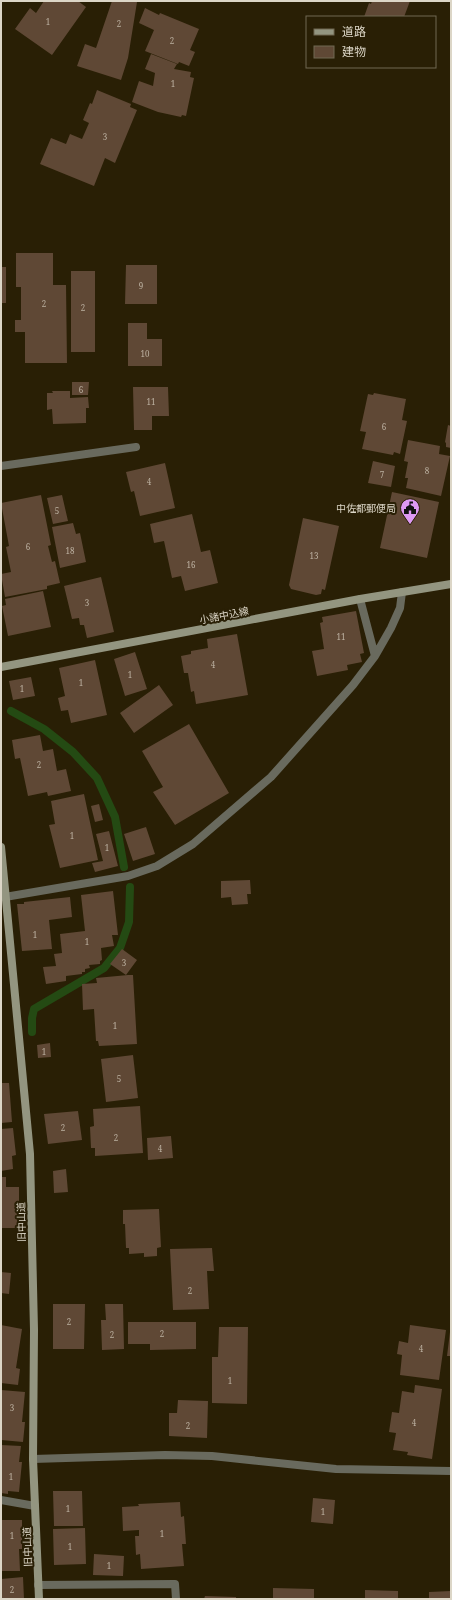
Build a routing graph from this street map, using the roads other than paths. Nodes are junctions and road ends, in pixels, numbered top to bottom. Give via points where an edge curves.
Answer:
1 (136, 447) dead end
2 (1, 466) edge
3 (451, 584) edge
4 (402, 592) junction
5 (360, 599) junction
6 (375, 656) junction
7 (1, 667) edge
8 (1, 847) edge
9 (6, 897) junction
10 (33, 1459) junction
11 (451, 1471) edge
12 (1, 1500) edge
13 (35, 1506) junction
14 (38, 1585) junction
15 (39, 1599) edge
16 (176, 1599) edge

1 - 2 street
3 - 4 main road, 小諸中込線
4 - 5 main road, 小諸中込線
4 - 6 street via 400,608
5 - 6 street
5 - 7 main road, 小諸中込線
6 - 9 street via 353,685 271,777 193,844 157,866 128,876
8 - 9 main road, 旧中山道
9 - 10 main road, 旧中山道 via 30,1154 34,1330
10 - 11 street via 212,1456 336,1469
10 - 13 main road, 旧中山道
12 - 13 street
13 - 14 main road, 旧中山道
14 - 15 main road, 旧中山道
14 - 16 street via 175,1584

